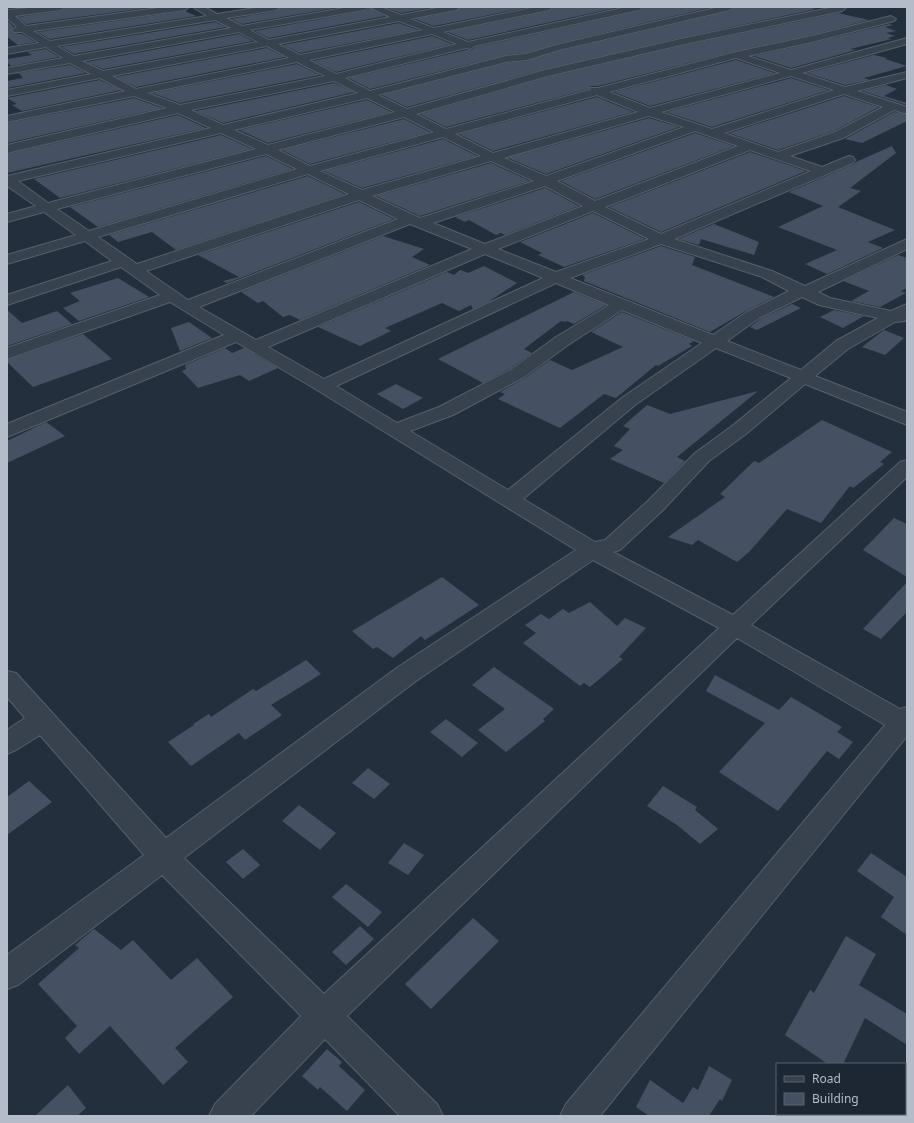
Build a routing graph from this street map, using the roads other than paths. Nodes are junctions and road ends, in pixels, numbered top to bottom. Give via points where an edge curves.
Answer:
1 (61, 7) edge
2 (184, 7) edge
3 (197, 7) edge
4 (276, 7) edge
5 (364, 7) edge
6 (373, 7) edge
7 (456, 7) edge
8 (548, 7) edge
9 (639, 7) edge
10 (730, 7) edge
11 (843, 8) edge
12 (584, 9) dead end
13 (7, 14) edge
14 (870, 14) dead end
15 (604, 15) junction
16 (218, 17) junction
17 (400, 18) junction
18 (891, 19) junction
19 (902, 21) dead end
20 (644, 27) junction
21 (24, 29) junction
22 (242, 30) junction
23 (7, 31) edge
24 (432, 31) junction
25 (685, 40) junction
26 (907, 42) edge
27 (49, 44) junction
28 (270, 44) junction
29 (467, 45) junction
30 (7, 51) edge
31 (736, 55) junction
32 (299, 58) junction
33 (506, 59) junction
34 (74, 60) junction
35 (7, 71) edge
36 (545, 72) junction
37 (790, 73) junction
38 (101, 74) junction
39 (907, 74) edge
40 (336, 77) junction
41 (565, 80) dead end
42 (578, 84) dead end
43 (843, 90) junction
44 (598, 91) junction
45 (134, 92) junction
46 (7, 93) edge
47 (369, 94) junction
48 (178, 109) junction
49 (649, 112) junction
50 (406, 113) junction
51 (7, 119) edge
52 (695, 127) junction
53 (222, 129) junction
54 (446, 133) junction
55 (712, 133) junction
56 (749, 146) junction
57 (7, 149) edge
58 (266, 149) junction
59 (777, 156) junction
60 (492, 157) junction
61 (849, 160) dead end
62 (308, 170) junction
63 (822, 171) junction
64 (7, 180) edge
65 (546, 181) junction
66 (360, 195) junction
67 (595, 207) junction
68 (47, 208) junction
69 (7, 218) edge
70 (414, 221) junction
71 (88, 236) junction
72 (661, 239) junction
73 (907, 243) edge
74 (485, 249) junction
75 (7, 260) edge
76 (129, 266) junction
77 (555, 278) junction
78 (802, 292) junction
79 (7, 300) edge
80 (179, 301) junction
81 (621, 304) junction
82 (903, 315) edge
83 (237, 336) junction
84 (715, 342) junction
85 (255, 346) junction
86 (7, 354) edge
87 (803, 378) junction
88 (324, 386) junction
89 (907, 420) edge
90 (395, 430) junction
91 (7, 431) edge
92 (907, 466) edge
93 (508, 500) junction
94 (592, 550) junction
95 (735, 626) junction
96 (7, 680) edge
97 (42, 720) junction
98 (905, 722) edge
99 (7, 743) edge
100 (163, 856) junction
101 (7, 974) edge
102 (324, 1016) junction
103 (228, 1116) edge
104 (425, 1116) edge
105 (578, 1116) edge

1 - 13 street
2 - 21 street
3 - 16 street
4 - 16 street
5 - 22 street
6 - 17 street
7 - 17 street
8 - 24 street
9 - 15 street
10 - 20 street
11 - 25 street
12 - 15 street
13 - 21 street
14 - 18 street
15 - 20 street
15 - 29 street
16 - 22 street
16 - 27 street
17 - 24 street
17 - 28 street
18 - 19 street
18 - 31 street
20 - 25 street
20 - 33 street
21 - 23 street
21 - 27 street
22 - 28 street
22 - 34 street
24 - 29 street
24 - 32 street
25 - 31 street
25 - 36 street
26 - 37 street
27 - 30 street
27 - 34 street
28 - 32 street
28 - 38 street
29 - 33 street
29 - 40 street
31 - 37 street
31 - 44 street
32 - 40 street
32 - 45 street
33 - 36 street
33 - 47 street
34 - 35 street
34 - 38 street
36 - 41 street
36 - 50 street
37 - 43 street
37 - 49 street
38 - 45 street
38 - 46 street
39 - 43 street via 877,84
40 - 47 street
40 - 48 street
42 - 44 street
43 - 55 street
43 - 59 street via 899,108 839,135
44 - 49 street
44 - 54 street
45 - 48 street
45 - 51 street
47 - 50 street
47 - 53 street
48 - 53 street
48 - 57 street
49 - 52 street
49 - 60 street
50 - 54 street
50 - 58 street
52 - 55 street
52 - 65 street
53 - 58 street
53 - 64 street
54 - 60 street
54 - 62 street
55 - 56 street
56 - 59 street
56 - 67 street
58 - 62 street
58 - 68 street
59 - 63 street
60 - 65 street
60 - 66 street
61 - 63 street
62 - 66 street
62 - 71 street
63 - 72 street
64 - 68 street
65 - 67 street
65 - 70 street
66 - 70 street
66 - 76 street
67 - 72 street
67 - 74 street
68 - 69 street
68 - 71 street
70 - 74 street
70 - 80 street
71 - 75 street
71 - 76 street
72 - 77 street
72 - 78 street via 767,274
73 - 78 street
74 - 77 street
74 - 85 street
76 - 79 street
76 - 80 street
77 - 81 street
77 - 88 street
78 - 82 street via 825,302
78 - 84 street via 753,315
80 - 83 street
80 - 86 street
81 - 84 street
81 - 90 street via 562,341 518,373 446,411
82 - 87 street via 842,345
83 - 85 street
83 - 91 street
84 - 87 street
84 - 93 street via 629,401
85 - 88 street
87 - 89 street
87 - 94 street via 702,457 656,505 612,545
88 - 90 street
90 - 93 street
92 - 95 street
93 - 94 street
94 - 95 street
94 - 100 street via 407,674
95 - 98 street
95 - 102 street
96 - 97 street
97 - 99 street
97 - 100 street
98 - 105 street
100 - 101 street
100 - 102 street
102 - 103 street
102 - 104 street

